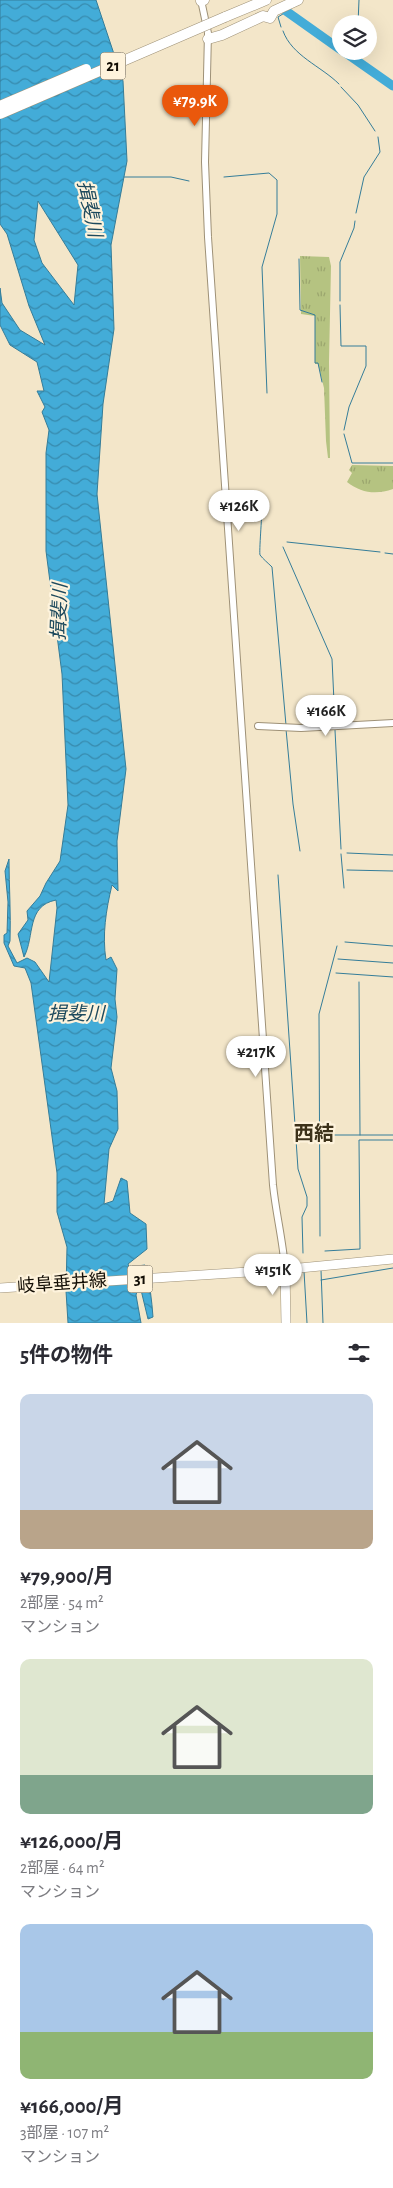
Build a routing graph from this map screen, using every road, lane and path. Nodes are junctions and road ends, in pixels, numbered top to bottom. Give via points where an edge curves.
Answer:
1 (202, 0) edge
2 (248, 0) edge
3 (266, 0) edge
4 (298, 0) edge
5 (225, 14) junction
6 (208, 38) junction
7 (0, 106) edge
8 (0, 114) edge
9 (393, 723) edge
10 (258, 726) dead end
11 (393, 1259) edge
12 (286, 1269) junction
13 (0, 1288) edge
14 (286, 1323) edge

1 - 6 street
2 - 5 highway, 21
3 - 5 highway, 21
4 - 6 highway via 274,12 270,18 263,16
5 - 7 highway, 21, bridge
5 - 8 highway, 21, bridge
6 - 12 street via 205,162 208,238 273,1185
9 - 10 street via 302,728
11 - 12 main road, 岐阜垂井線 / 31
12 - 13 main road, 岐阜垂井線 / 31
12 - 14 main road

